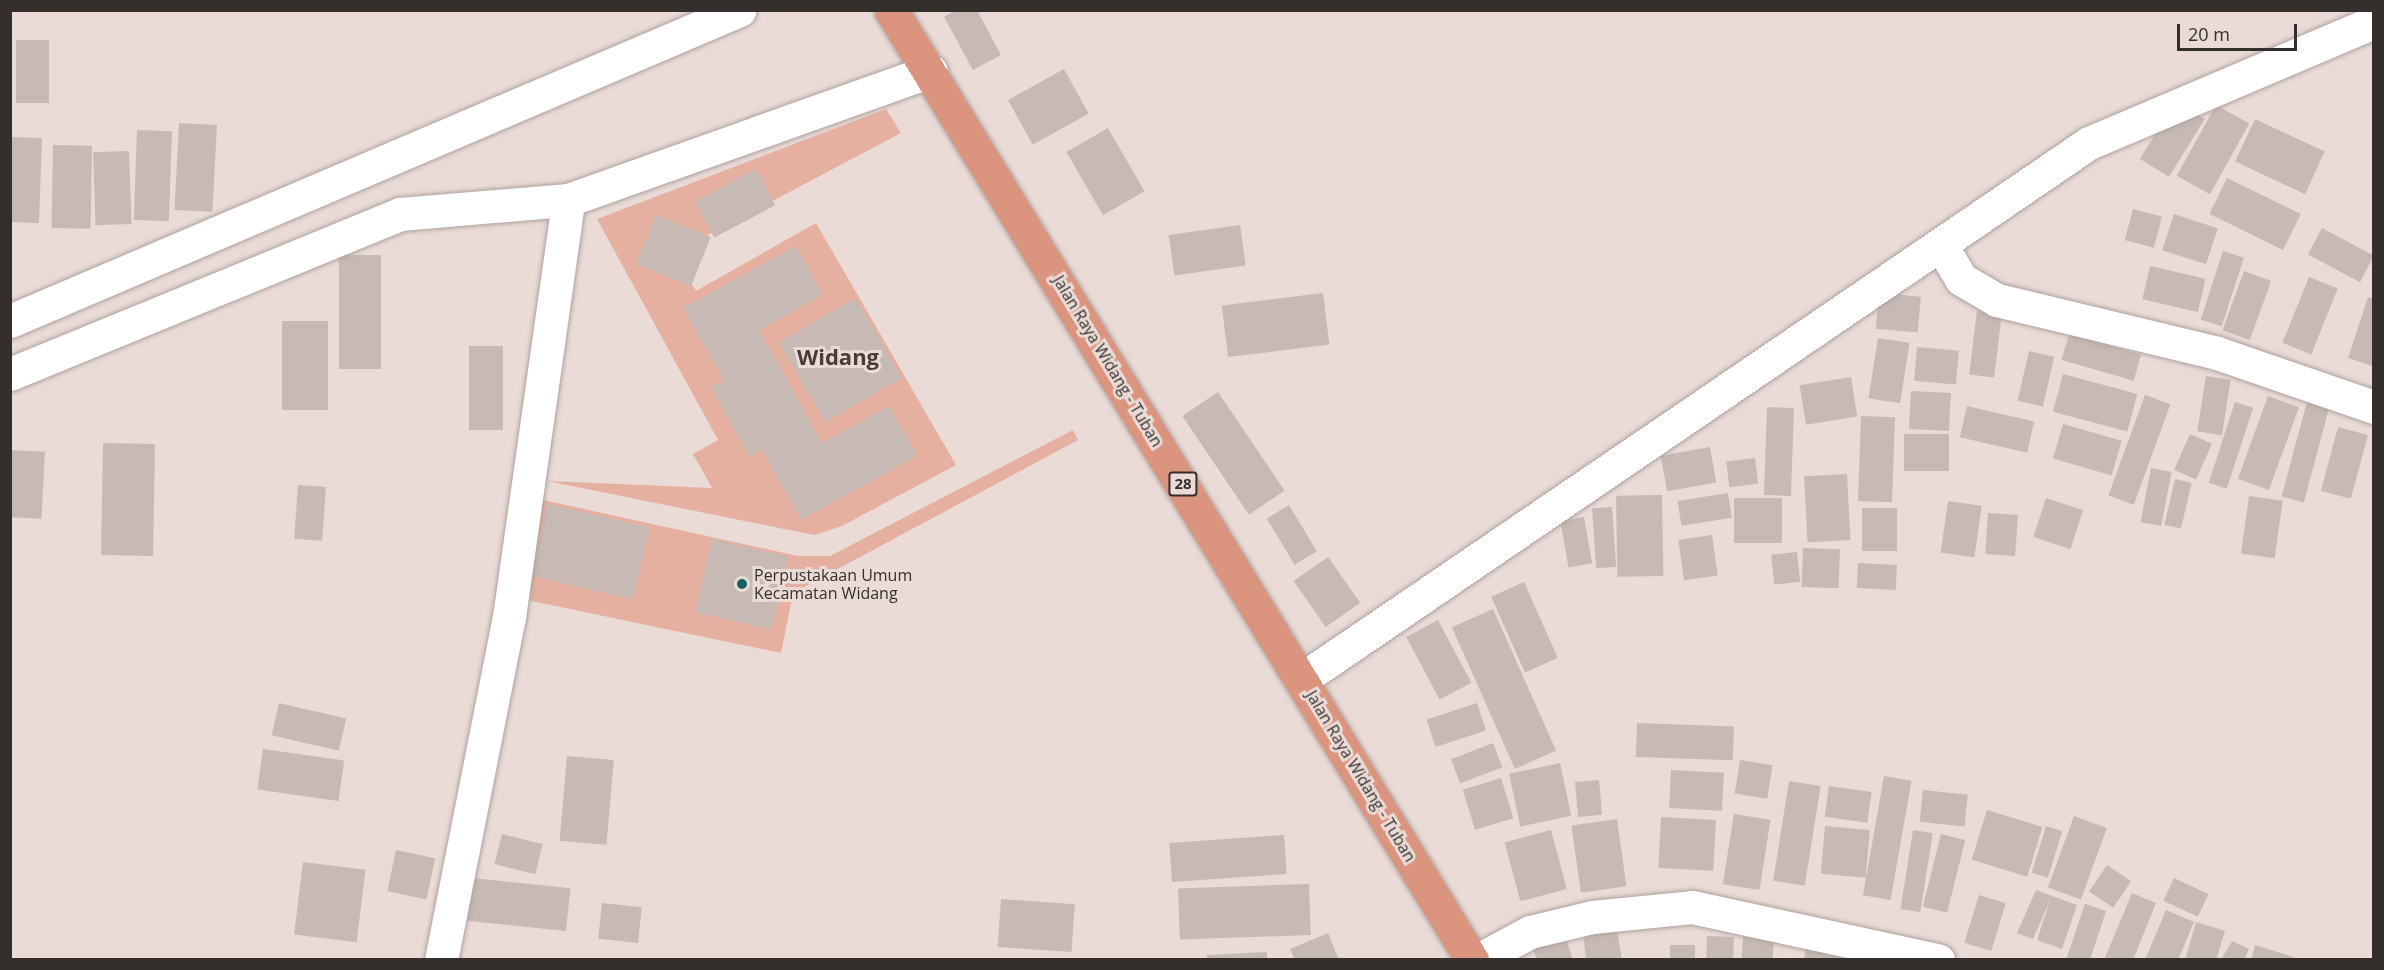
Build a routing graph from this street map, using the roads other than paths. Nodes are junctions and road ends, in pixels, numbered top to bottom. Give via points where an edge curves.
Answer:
1 (740, 10) edge
2 (891, 10) edge
3 (2373, 22) edge
4 (931, 71) junction
5 (568, 200) junction
6 (1942, 247) junction
7 (10, 321) edge
8 (10, 374) edge
9 (2373, 406) edge
10 (1302, 679) junction
11 (441, 960) edge
12 (1472, 960) edge
13 (1478, 960) edge
14 (1938, 960) edge

1 - 7 street
2 - 4 highway, Jalan Raya Widang - Tuban / 28
3 - 6 street via 2089,143
4 - 5 street
4 - 10 highway, Jalan Raya Widang - Tuban / 28
5 - 8 street via 400,214
5 - 11 street via 509,617
6 - 9 street via 1961,279 1996,300 2217,352
6 - 10 street
10 - 12 highway, Jalan Raya Widang - Tuban / 28
13 - 14 street via 1530,932 1592,917 1692,907

